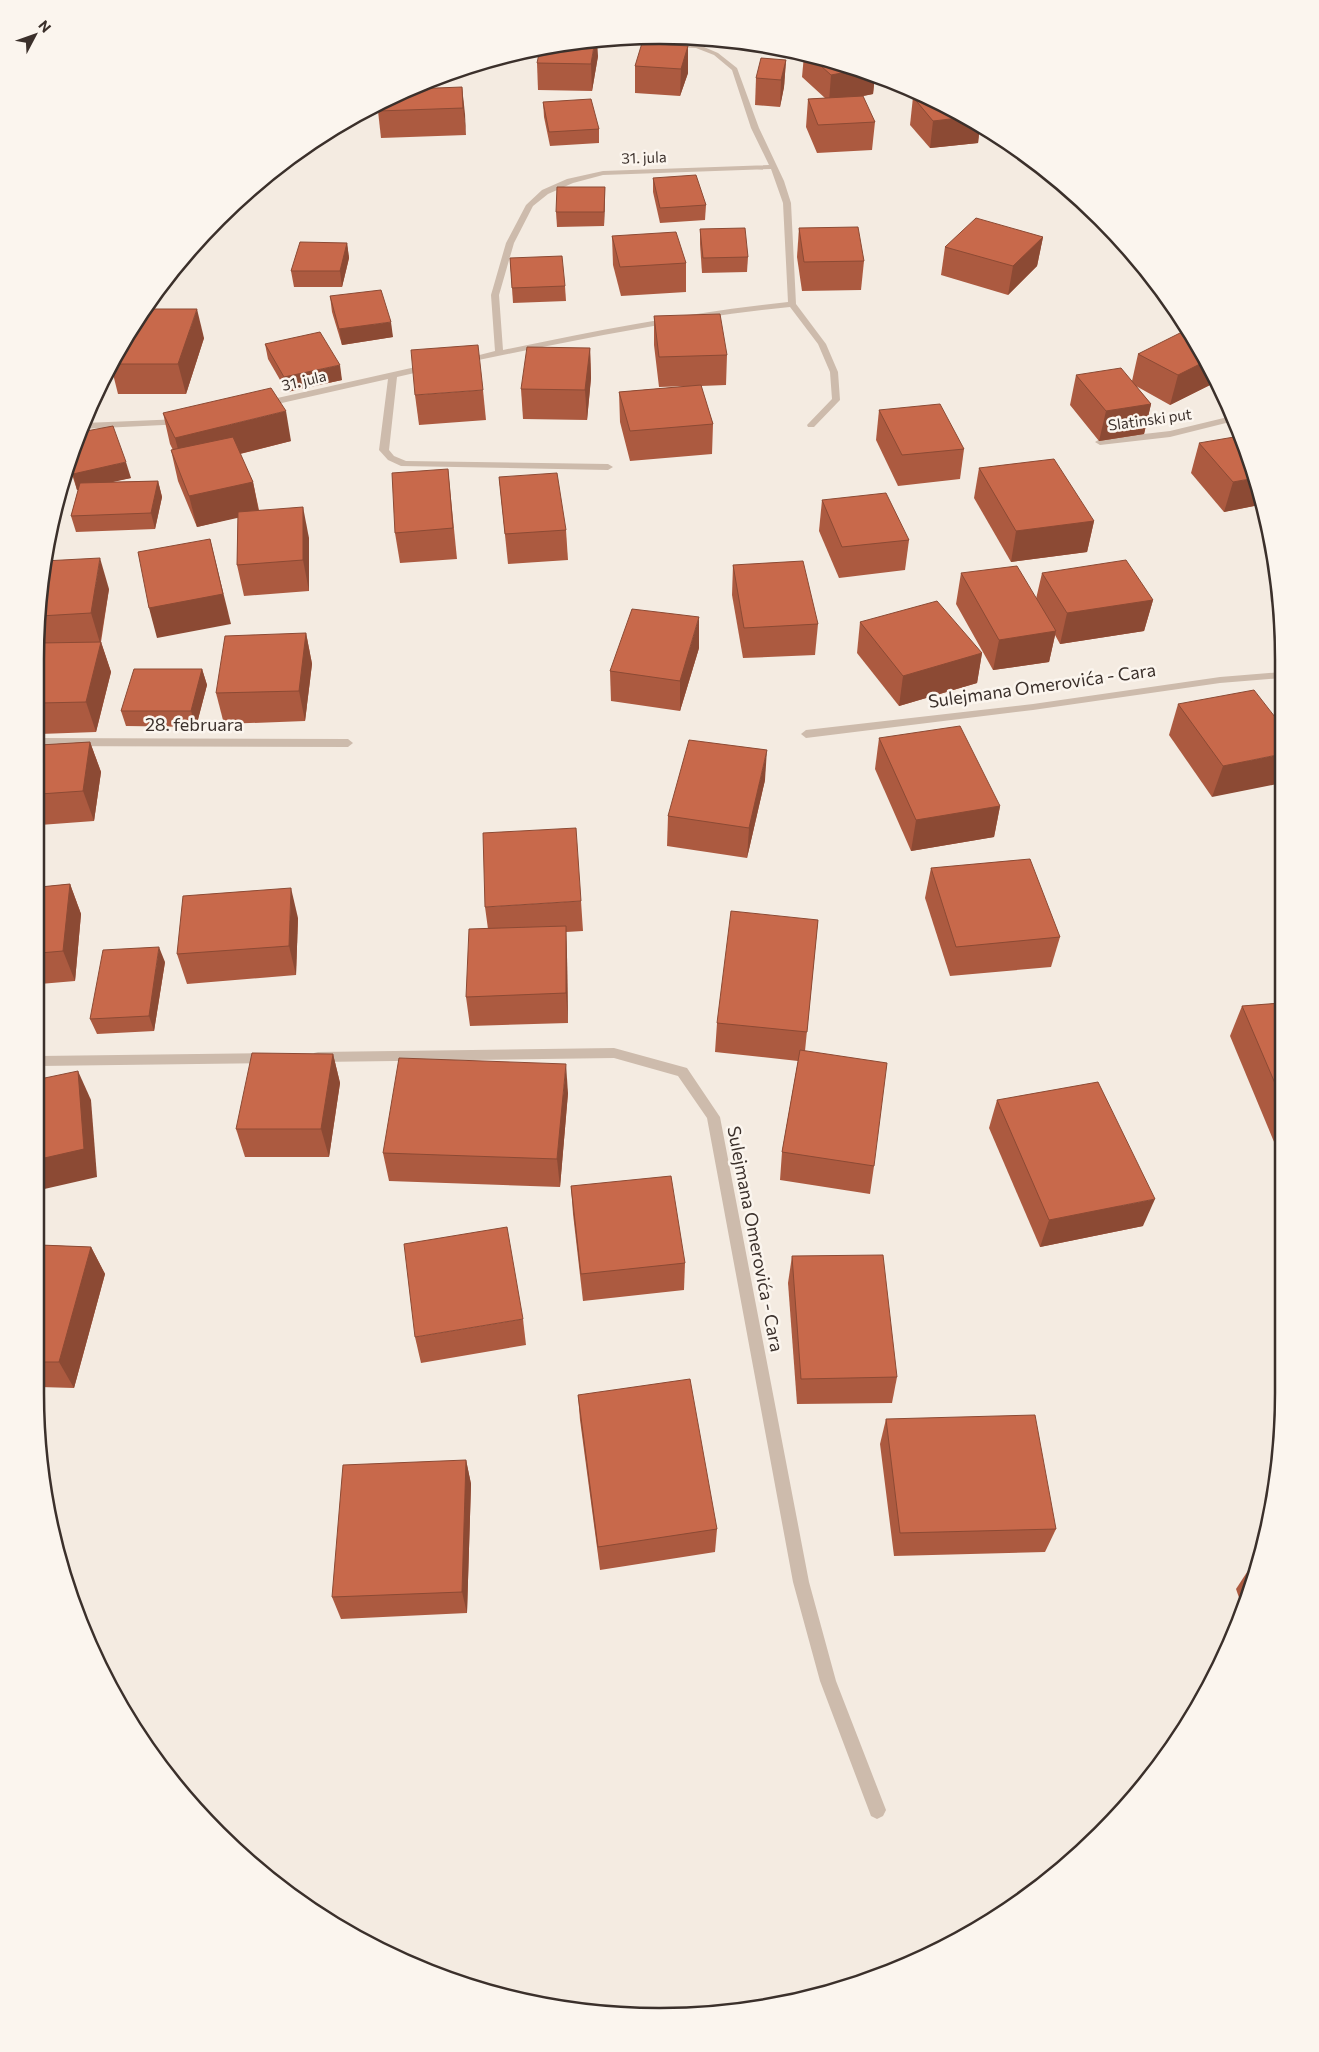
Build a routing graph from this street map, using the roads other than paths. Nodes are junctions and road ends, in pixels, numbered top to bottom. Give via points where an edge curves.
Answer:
1 (639, 45) edge
2 (773, 167) junction
3 (792, 304) junction
4 (499, 353) junction
5 (451, 363) edge
6 (441, 364) edge
7 (393, 374) junction
8 (255, 406) edge
9 (1226, 420) edge
10 (192, 422) edge
11 (811, 425) dead end
12 (90, 426) edge
13 (1100, 442) dead end
14 (608, 467) dead end
15 (1275, 676) edge
16 (806, 734) dead end
17 (44, 742) edge
18 (348, 743) dead end
19 (308, 1057) edge
20 (278, 1058) edge
21 (44, 1061) edge
22 (877, 1810) dead end

1 - 2 street via 697,46 716,54 735,68 755,128
2 - 3 street via 787,203
2 - 4 street, 31. jula via 603,173 570,181 545,192 530,206 510,243 495,295
3 - 4 street via 723,311
3 - 11 street via 822,344 834,372 836,400
4 - 5 street
6 - 7 street, 31. jula
7 - 8 street, 31. jula
7 - 14 street via 384,450 391,458 404,464
9 - 13 street, Slatinski put via 1170,434
10 - 12 street
15 - 16 street, Sulejmana Omerovića - Cara
17 - 18 street, 28. februara
19 - 22 street, Sulejmana Omerovića - Cara via 614,1053 682,1072 713,1117 801,1582 828,1681
20 - 21 street

